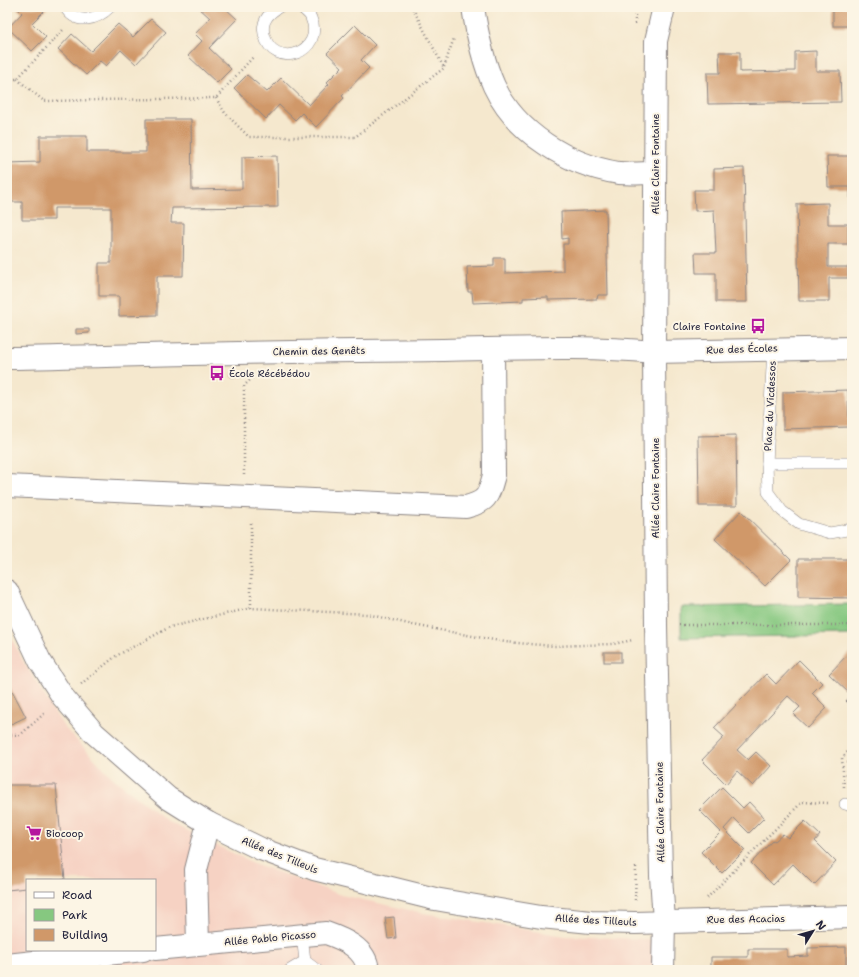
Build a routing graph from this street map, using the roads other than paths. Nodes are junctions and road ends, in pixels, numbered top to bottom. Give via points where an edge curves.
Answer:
1 (65, 7) edge
2 (110, 7) edge
3 (279, 7) edge
4 (301, 7) edge
5 (473, 7) edge
6 (664, 7) edge
7 (655, 173) junction
8 (773, 348) junction
9 (852, 348) edge
10 (493, 350) junction
11 (632, 350) joint
12 (654, 352) junction
13 (7, 358) edge
14 (767, 463) junction
15 (852, 464) edge
16 (7, 486) edge
17 (852, 529) edge
18 (7, 591) edge
19 (208, 823) junction
20 (852, 917) edge
21 (664, 921) junction
22 (302, 935) junction
23 (198, 944) junction
24 (156, 949) edge
25 (134, 951) edge
26 (305, 961) junction
27 (7, 965) edge
28 (290, 970) edge
29 (318, 970) edge
30 (368, 970) edge
31 (663, 970) edge

1 - 2 lane via 74,17 88,20 103,15
3 - 4 lane via 268,14 263,28 266,43 279,54 294,55 305,49 313,36 311,18
5 - 7 street via 479,44 494,87 516,120 552,149 590,166 619,173
6 - 7 street, Allée Claire Fontaine via 656,41
7 - 12 street, Allée Claire Fontaine
8 - 9 street, Rue des Écoles
8 - 12 street, Rue des Écoles
8 - 14 lane, Place du Vicdessos
10 - 11 street, Chemin des Genêts
10 - 13 street, Chemin des Genêts via 302,351
10 - 16 street via 494,475 488,495 480,503 466,507
11 - 12 street, Rue des Écoles
12 - 21 street, Allée Claire Fontaine via 656,625
14 - 15 lane, Place du Vicdessos
14 - 17 lane, Place du Vicdessos via 768,492 782,511 799,524 830,533
18 - 19 street, Allée des Tilleuls via 40,661 63,698 94,733 131,767 168,798
19 - 21 street, Allée des Tilleuls via 261,849 314,870 435,899 541,917 591,922
19 - 23 street via 196,870
20 - 21 street, Rue des Acacias
21 - 31 street, Allée Claire Fontaine
22 - 23 street, Allée Pablo Picasso
22 - 26 lane
22 - 30 street, Allée Pablo Picasso via 326,933 344,939 359,950
23 - 24 street, Allée Pablo Picasso
25 - 27 street
26 - 28 lane
26 - 29 lane

